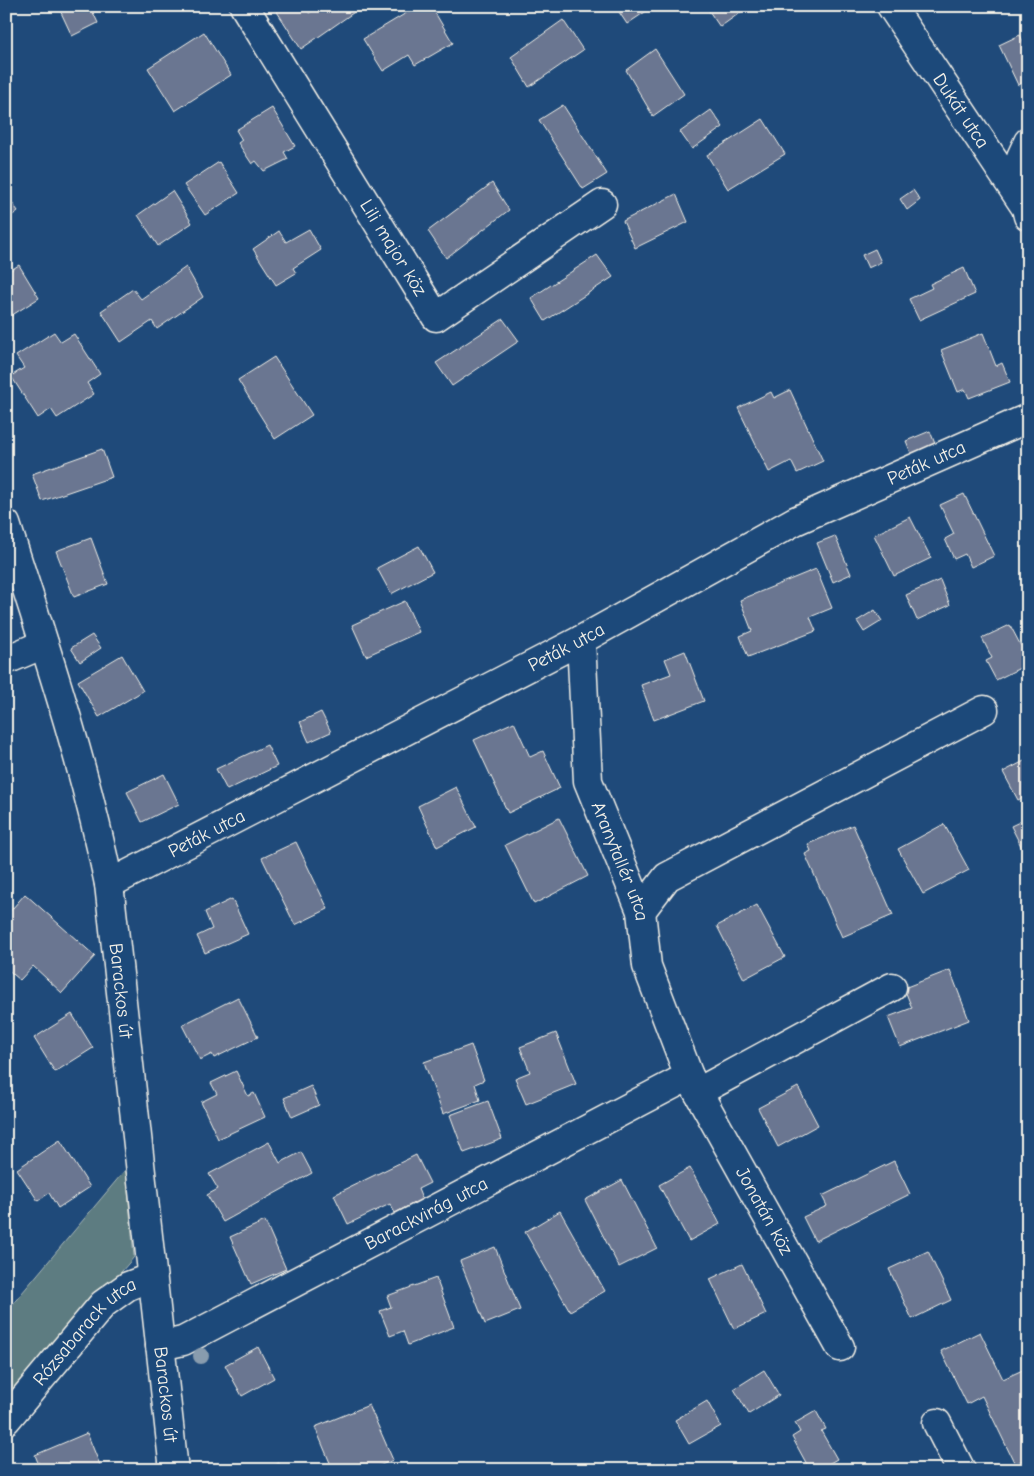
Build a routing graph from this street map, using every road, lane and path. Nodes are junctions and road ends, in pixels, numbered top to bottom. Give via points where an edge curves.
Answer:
1 (244, 6) edge
2 (891, 6) edge
3 (1028, 142) edge
4 (602, 204) dead end
5 (1027, 212) edge
6 (1028, 418) edge
7 (6, 524) edge
8 (581, 640) junction
9 (44, 644) junction
10 (6, 660) edge
11 (984, 710) dead end
12 (109, 884) junction
13 (640, 911) junction
14 (892, 987) dead end
15 (694, 1084) junction
16 (152, 1277) junction
17 (160, 1346) junction
18 (840, 1346) dead end
19 (6, 1420) edge
20 (937, 1423) dead end
21 (174, 1470) edge
22 (961, 1470) edge

1 - 4 street, Lili major köz via 436,317
2 - 5 street, Dukát utca
3 - 5 street via 1021,157
6 - 8 street, Peták utca via 795,521
7 - 9 street, Barackos út
8 - 12 street, Peták utca
8 - 13 street, Aranytallér utca via 588,781
9 - 10 street
9 - 12 street, Barackos út via 86,788
11 - 13 street via 667,877
12 - 16 street, Barackos út
13 - 15 street, Aranytallér utca via 647,966
14 - 15 street, Barackvirág utca
15 - 17 street, Barackvirág utca via 183,1341
15 - 18 street, Jonatán köz
16 - 17 street, Barackos út
16 - 19 street, Rózsabarack utca via 128,1286 103,1304
17 - 21 street, Barackos út
20 - 22 street

